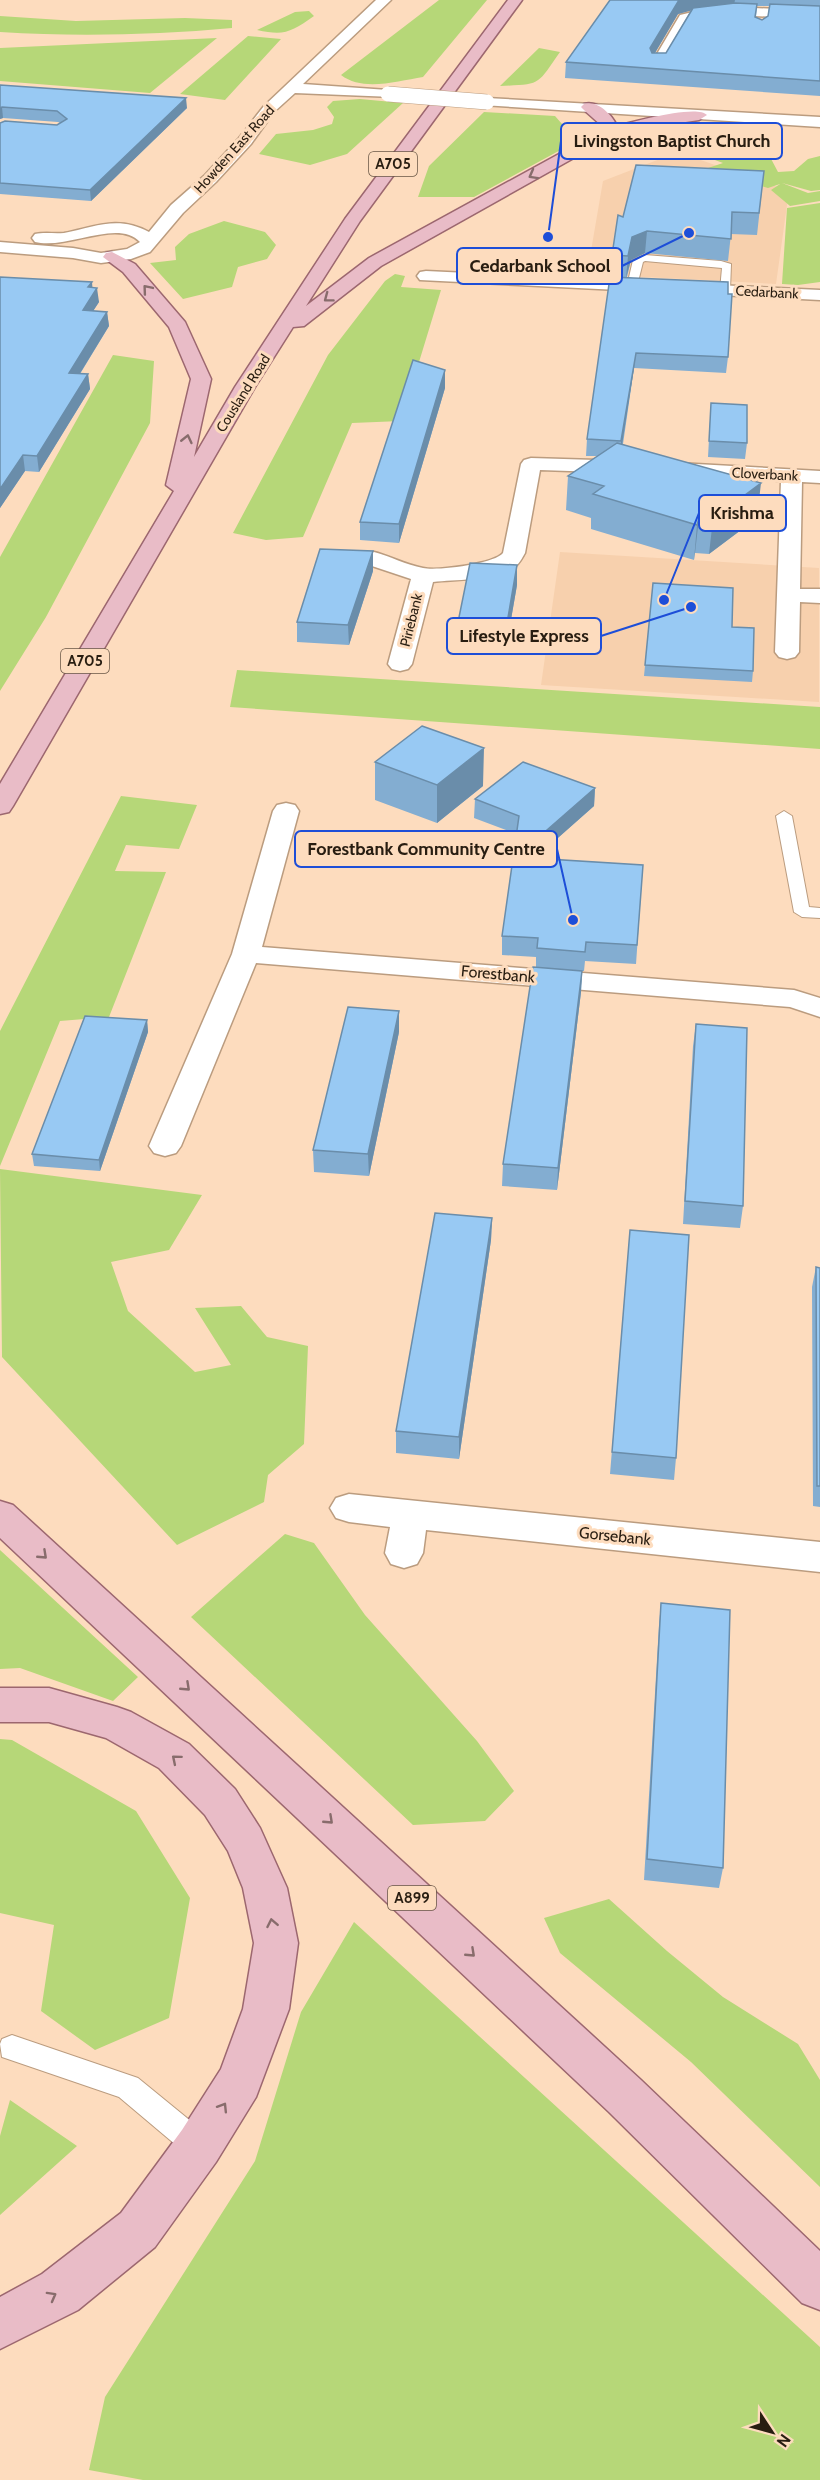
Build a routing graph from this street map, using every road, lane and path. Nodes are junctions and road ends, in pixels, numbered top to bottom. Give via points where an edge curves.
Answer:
1 (384, 0) edge
2 (515, 0) edge
3 (764, 12) edge
4 (820, 15) edge
5 (658, 64) edge
6 (290, 88) junction
7 (590, 108) junction
8 (699, 115) junction
9 (820, 122) edge
10 (608, 133) junction
11 (177, 209) junction
12 (127, 230) junction
13 (0, 240) edge
14 (148, 241) junction
15 (71, 245) junction
16 (0, 247) edge
17 (112, 257) junction
18 (426, 276) dead end
19 (632, 286) junction
20 (725, 290) junction
21 (820, 295) edge
22 (280, 334) junction
23 (792, 476) junction
24 (820, 477) edge
25 (169, 516) junction
26 (514, 553) joint
27 (374, 559) edge
28 (423, 576) junction
29 (789, 595) junction
30 (820, 596) edge
31 (787, 652) dead end
32 (400, 664) dead end
33 (0, 806) edge
34 (286, 811) dead end
35 (784, 816) dead end
36 (820, 913) edge
37 (246, 954) junction
38 (820, 1008) edge
39 (165, 1146) dead end
40 (349, 1508) dead end
41 (0, 1515) edge
42 (410, 1516) junction
43 (404, 1553) dead end
44 (820, 1557) edge
45 (0, 1705) edge
46 (12, 2048) dead end
47 (199, 2146) junction
48 (820, 2284) edge
49 (0, 2324) edge

1 - 6 street, Howden East Road
2 - 22 main road, Cousland Road / A705 via 353,219
3 - 4 street
3 - 5 street via 718,12 686,18
6 - 7 street, bridge
6 - 11 street, Howden East Road via 210,179
7 - 8 street
7 - 10 main road via 610,125
8 - 9 street
8 - 10 main road
10 -> 22 main road via 375,262
11 - 12 street, Howden East Road
11 - 14 street, Howden East Road
12 - 14 street, Howden East Road via 146,236
12 - 15 street, Howden East Road via 95,229
13 - 15 street, Howden East Road
14 - 17 street, Howden East Road via 144,248 131,254
15 - 16 street, Howden East Road
15 - 17 street, Howden East Road via 90,257
25 -> 17 main road via 201,379 178,326 129,268
18 - 19 street, Cedarbank
19 - 20 street, Cedarbank
19 - 20 lane via 638,260 645,258 727,266
20 - 21 street, Cedarbank
22 - 25 main road, Cousland Road / A705
23 - 24 street, Cloverbank
23 - 26 street, Cloverbank via 549,462 533,456
23 - 29 street
25 - 33 main road, Cousland Road / A705
26 - 28 street, Piriebank via 504,564
27 - 28 street, Piriebank
28 - 32 street, Piriebank
29 - 30 street
29 - 31 street
34 - 37 street
35 - 36 lane via 802,912
37 - 38 street, Forestbank via 794,999
37 - 39 street
40 - 42 street, Gorsebank
41 -> 48 main road, A899 via 625,2096
42 - 43 street
42 - 44 street, Gorsebank
47 -> 45 main road via 240,2081 266,2009 276,1943 265,1888 245,1841 220,1802 174,1756 117,1724 49,1705
46 - 47 lane via 128,2087
49 -> 47 main road via 60,2292 138,2230

